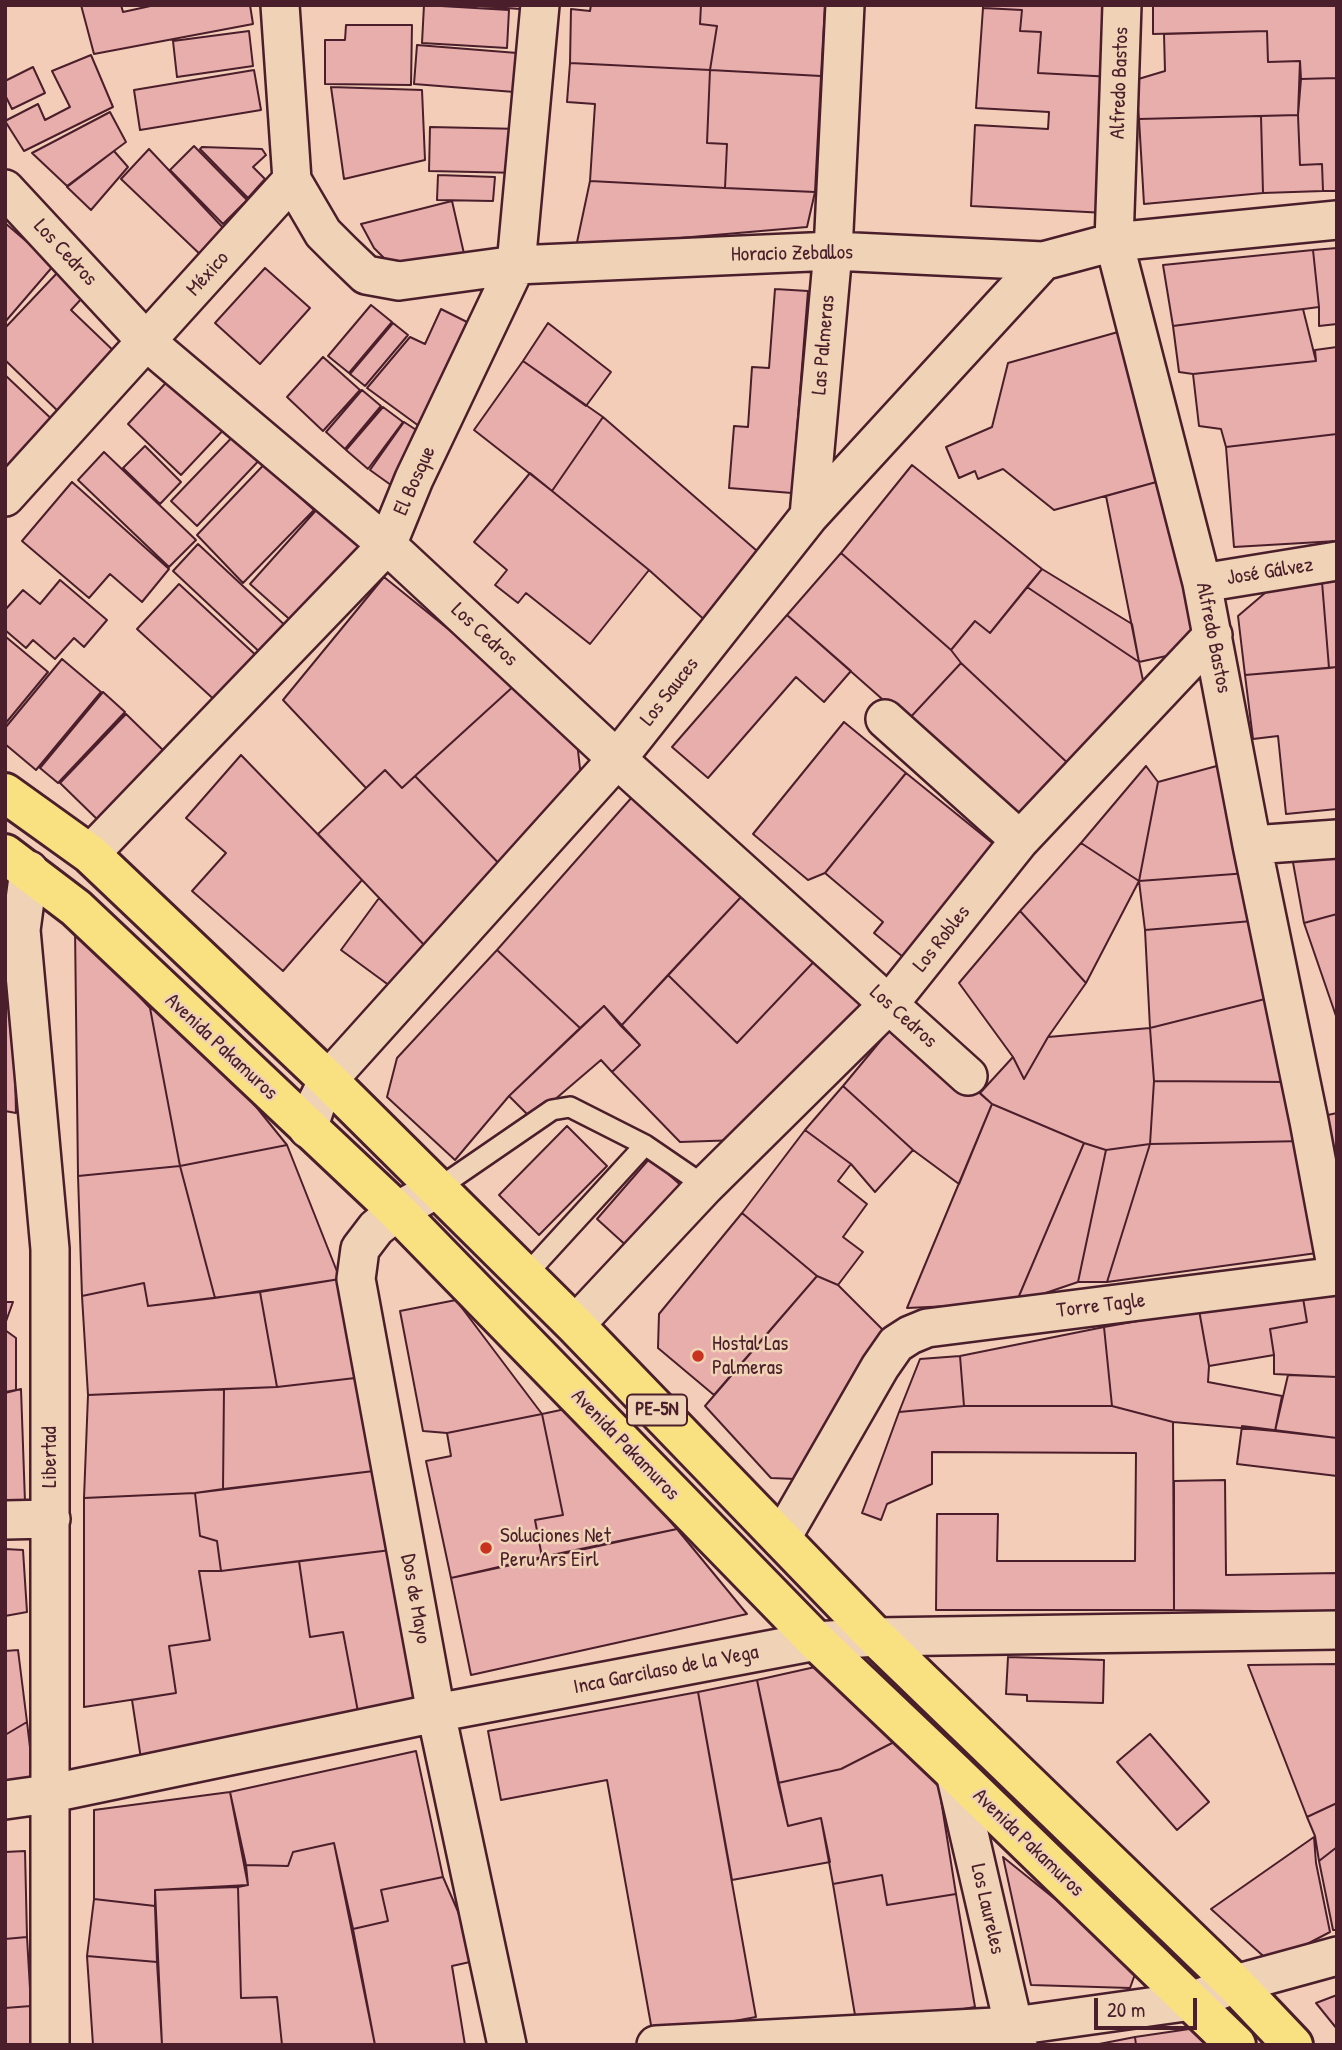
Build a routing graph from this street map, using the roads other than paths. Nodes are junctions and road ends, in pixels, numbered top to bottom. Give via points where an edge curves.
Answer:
1 (280, 5) edge
2 (540, 5) edge
3 (845, 5) edge
4 (1122, 5) edge
5 (292, 180) junction
6 (5, 189) edge
7 (1337, 220) edge
8 (1114, 242) junction
9 (833, 251) junction
10 (1042, 261) junction
11 (516, 265) junction
12 (147, 342) junction
13 (5, 497) edge
14 (808, 516) junction
15 (387, 545) junction
16 (1337, 561) edge
17 (1202, 583) junction
18 (1213, 635) junction
19 (885, 719) dead end
20 (617, 759) junction
21 (5, 793) edge
22 (1337, 839) edge
23 (1020, 840) junction
24 (1252, 845) junction
25 (90, 854) junction
26 (17, 862) edge
27 (889, 1004) junction
28 (968, 1076) dead end
29 (328, 1080) junction
30 (308, 1129) junction
31 (645, 1145) junction
32 (705, 1186) junction
33 (436, 1189) junction
34 (397, 1211) junction
35 (1337, 1274) edge
36 (525, 1276) junction
37 (575, 1325) junction
38 (51, 1519) junction
39 (5, 1520) edge
40 (781, 1538) junction
41 (1337, 1630) edge
42 (876, 1637) junction
43 (816, 1642) junction
44 (436, 1713) junction
45 (956, 1773) junction
46 (48, 1794) junction
47 (5, 1800) edge
48 (1337, 1956) edge
49 (1234, 1984) junction
50 (1192, 2001) junction
51 (1016, 2035) edge
52 (50, 2045) edge
53 (507, 2045) edge
54 (656, 2045) edge
55 (1236, 2045) edge
56 (1293, 2045) edge

1 - 5 street
2 - 11 street, El Bosque
3 - 9 street, Las Palmeras
4 - 8 street, Alfredo Bastos
5 - 11 street, Horacio Zeballos via 323,233 366,275 399,281
5 - 12 street, México
6 - 12 street, Los Cedros
7 - 8 street, Horacio Zeballos
8 - 10 street, Horacio Zeballos
8 - 17 street, Alfredo Bastos
9 - 10 street, Horacio Zeballos
9 - 11 street, Horacio Zeballos
9 - 14 street, Las Palmeras
10 - 14 street, Los Sauces
11 - 15 street, El Bosque via 414,478
12 - 13 street, México
12 - 15 street, Los Cedros
14 - 20 street, Los Sauces
15 - 20 street, Los Cedros
15 - 25 street, El Bosque
16 - 17 street, José Gálvez
17 - 18 street, Alfredo Bastos
18 - 23 street, Los Robles
18 - 24 street, Alfredo Bastos
19 - 23 street
20 - 27 street, Los Cedros
20 - 29 street, Los Sauces
21 - 25 highway, PE-5N
22 - 24 street
23 - 27 street, Los Robles
24 - 35 street, Alfredo Bastos
25 - 29 highway, PE-5N
26 - 30 highway, Avenida Pakamuros / PE-5N via 76,908
26 - 38 street, Libertad via 50,1249
27 - 28 street, Los Cedros
27 - 32 street, Los Robles
29 - 30 street, Los Sauces
29 - 33 highway, PE-5N
30 - 34 highway, Avenida Pakamuros / PE-5N
31 - 32 lane
31 - 33 lane via 570,1107 552,1110
31 - 36 lane
32 - 37 street, Los Robles
33 - 34 street, Dos de Mayo
33 - 36 highway, PE-5N
34 - 43 highway, Avenida Pakamuros / PE-5N
34 - 44 street, Dos de Mayo via 360,1249 356,1279
35 - 40 street, Torre Tagle via 928,1328 911,1335 896,1345 880,1367
36 - 37 highway, PE-5N
37 - 40 highway, PE-5N
38 - 39 street
38 - 46 street, Libertad
40 - 42 highway, PE-5N
41 - 42 street, Inca Garcilaso de la Vega
42 - 43 street, Inca Garcilaso de la Vega
42 - 49 highway, PE-5N
43 - 44 street, Inca Garcilaso de la Vega
43 - 45 highway, Avenida Pakamuros / PE-5N
44 - 46 street, Inca Garcilaso de la Vega
44 - 53 street, Dos de Mayo
45 - 50 highway, Avenida Pakamuros / PE-5N
45 - 51 street, Los Laureles
46 - 47 street, Inca Garcilaso de la Vega
46 - 52 street, Libertad
48 - 49 street
49 - 50 street
49 - 56 highway, PE-5N
50 - 51 street
50 - 55 highway, Avenida Pakamuros / PE-5N
51 - 54 street

